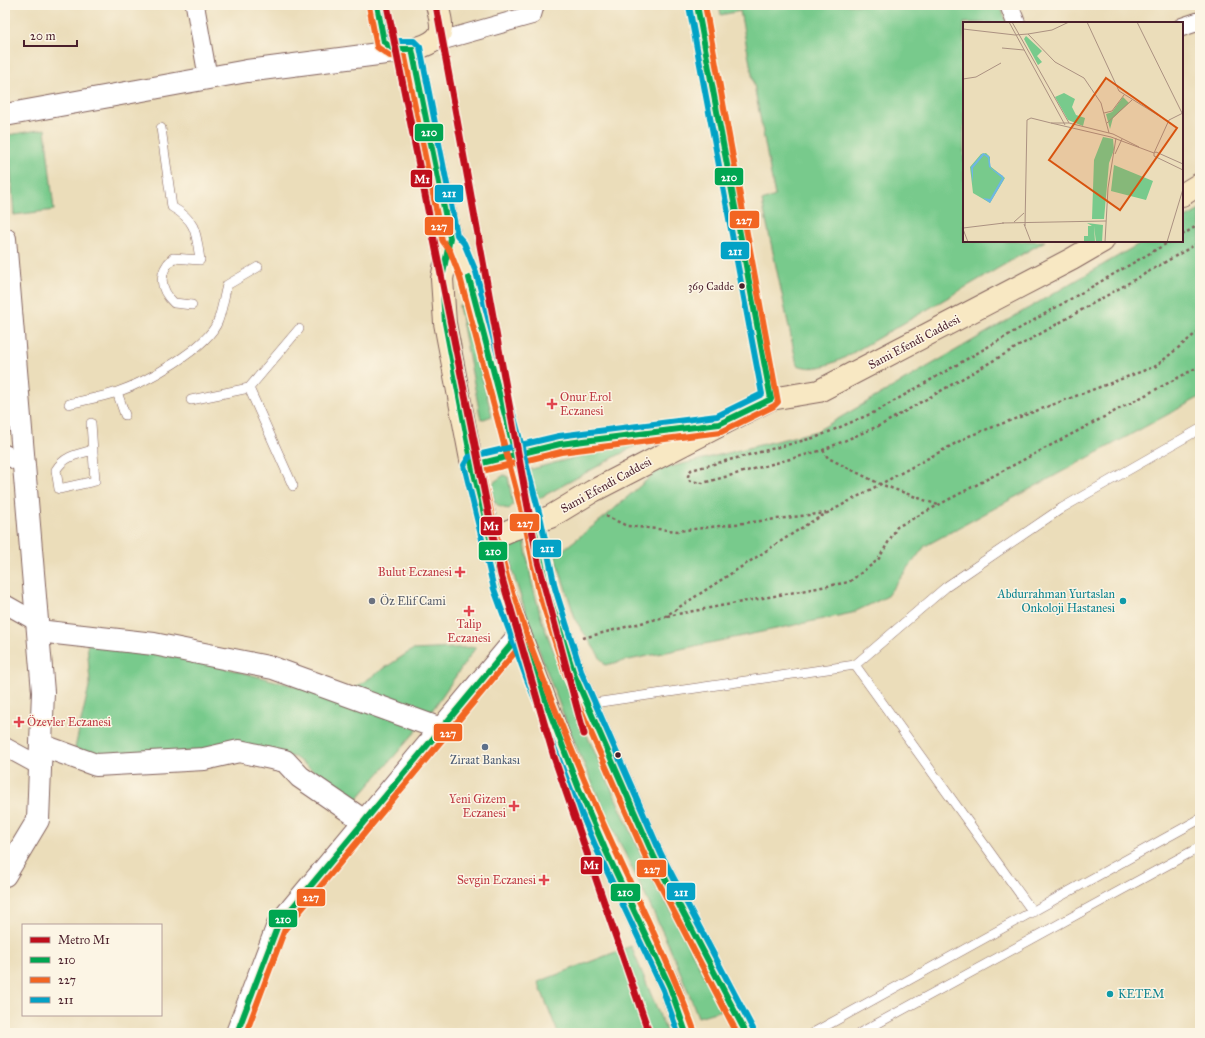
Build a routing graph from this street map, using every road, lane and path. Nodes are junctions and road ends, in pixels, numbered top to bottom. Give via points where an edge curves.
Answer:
1 (195, 5) edge
2 (378, 5) edge
3 (437, 5) edge
4 (536, 5) edge
5 (697, 5) edge
6 (1009, 5) edge
7 (1200, 21) edge
8 (1016, 22) edge
9 (1183, 27) edge
10 (412, 49) junction
11 (208, 78) junction
12 (5, 115) edge
13 (161, 128) dead end
14 (1200, 184) edge
15 (1183, 194) edge
16 (1200, 224) edge
17 (1183, 234) edge
18 (450, 238) junction
19 (5, 239) edge
20 (1100, 242) edge
21 (1169, 242) edge
22 (1200, 242) edge
23 (258, 267) dead end
24 (8, 306) edge
25 (192, 306) dead end
26 (299, 329) dead end
27 (1200, 330) edge
28 (1200, 366) edge
29 (249, 388) junction
30 (117, 392) junction
31 (771, 398) junction
32 (191, 400) dead end
33 (69, 404) dead end
34 (125, 415) dead end
35 (91, 422) dead end
36 (719, 424) junction
37 (1200, 429) edge
38 (93, 450) junction
39 (823, 450) junction
40 (5, 454) edge
41 (515, 455) junction
42 (24, 465) junction
43 (472, 465) junction
44 (880, 484) junction
45 (293, 486) dead end
46 (938, 505) junction
47 (829, 512) junction
48 (606, 516) dead end
49 (533, 522) junction
50 (490, 539) junction
51 (5, 604) edge
52 (664, 617) junction
53 (38, 626) junction
54 (520, 634) junction
55 (564, 643) junction
56 (855, 665) junction
57 (587, 704) junction
58 (441, 729) junction
59 (5, 747) edge
60 (41, 756) junction
61 (1200, 819) edge
62 (364, 821) junction
63 (1199, 850) edge
64 (5, 875) edge
65 (1033, 912) junction
66 (237, 1033) edge
67 (686, 1033) edge
68 (746, 1033) edge
69 (813, 1033) edge
70 (860, 1033) edge

1 - 11 street
2 - 10 main road via 384,42 393,50
3 - 10 main road via 440,32 431,42
4 - 10 street via 532,15
5 - 31 street
6 - 8 street
7 - 9 street
10 - 11 street
10 - 18 main road
11 - 12 street
13 - 25 lane via 172,207 187,217 194,227 200,260 173,258 164,268 161,282 163,290 174,303
14 - 15 main road
16 - 17 path
18 - 41 main road via 457,247 468,274
18 - 43 main road via 442,279 443,304
19 - 24 street
20 - 31 main road, Sami Efendi Caddesi via 819,391
21 - 39 path via 875,412 817,437 691,470 688,476 690,481 703,483
22 - 39 path via 883,424
23 - 30 lane via 227,285 218,322 196,348
24 - 42 street
26 - 29 lane
27 - 44 path via 1156,366 969,436
28 - 46 path
29 - 32 lane
29 - 45 lane
30 - 33 lane
30 - 34 lane
31 - 36 main road, Sami Efendi Caddesi
35 - 38 lane
36 - 41 main road, Sami Efendi Caddesi via 560,444
36 - 49 main road, Sami Efendi Caddesi via 593,490 550,517
37 - 56 lane via 1062,508 959,578
38 - 38 lane via 95,481 59,489 56,470 62,461
39 - 44 path via 828,458
40 - 42 street
41 - 43 main road, Sami Efendi Caddesi
41 - 49 main road
42 - 53 street
43 - 50 main road
44 - 46 path
44 - 47 path
46 - 52 path via 896,527 878,560 849,582
47 - 48 path via 678,531 627,526
47 - 52 path
49 - 50 main road, Sami Efendi Caddesi
49 - 55 main road via 547,590
50 - 54 main road via 502,587
51 - 53 street
52 - 55 path
53 - 58 street via 154,644 273,668
53 - 60 street via 43,692
54 - 58 street
54 - 67 main road via 579,789 662,969
55 - 57 main road
56 - 57 lane
56 - 65 lane
57 - 68 main road via 654,857
58 - 62 street
59 - 60 street
60 - 62 street via 96,765 204,759 239,751 285,762 300,777
60 - 64 street via 38,820
61 - 65 lane
62 - 66 street via 278,925
63 - 70 lane
65 - 69 lane

